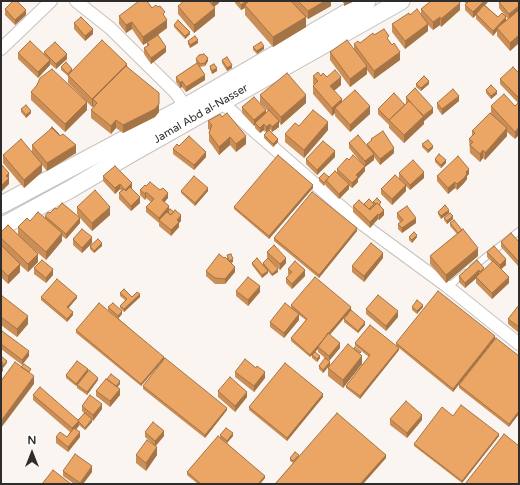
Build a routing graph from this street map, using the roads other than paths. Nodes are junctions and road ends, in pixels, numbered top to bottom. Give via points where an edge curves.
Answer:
1 (51, 1) edge
2 (76, 1) edge
3 (367, 1) edge
4 (401, 1) edge
5 (1, 49) edge
6 (221, 102) junction
7 (190, 113) junction
8 (1, 205) edge
9 (1, 227) edge
10 (519, 231) edge
11 (448, 287) junction
12 (519, 344) edge

1 - 5 street
2 - 7 street via 121,39 176,93
3 - 7 main road, Jamal Abd al-Nasser
4 - 6 main road, Jamal Abd al-Nasser
6 - 7 main road, Jamal Abd al-Nasser
6 - 11 street via 354,218
7 - 8 main road, Jamal Abd al-Nasser
7 - 9 main road, Jamal Abd al-Nasser via 69,190
10 - 11 lane
11 - 12 street

